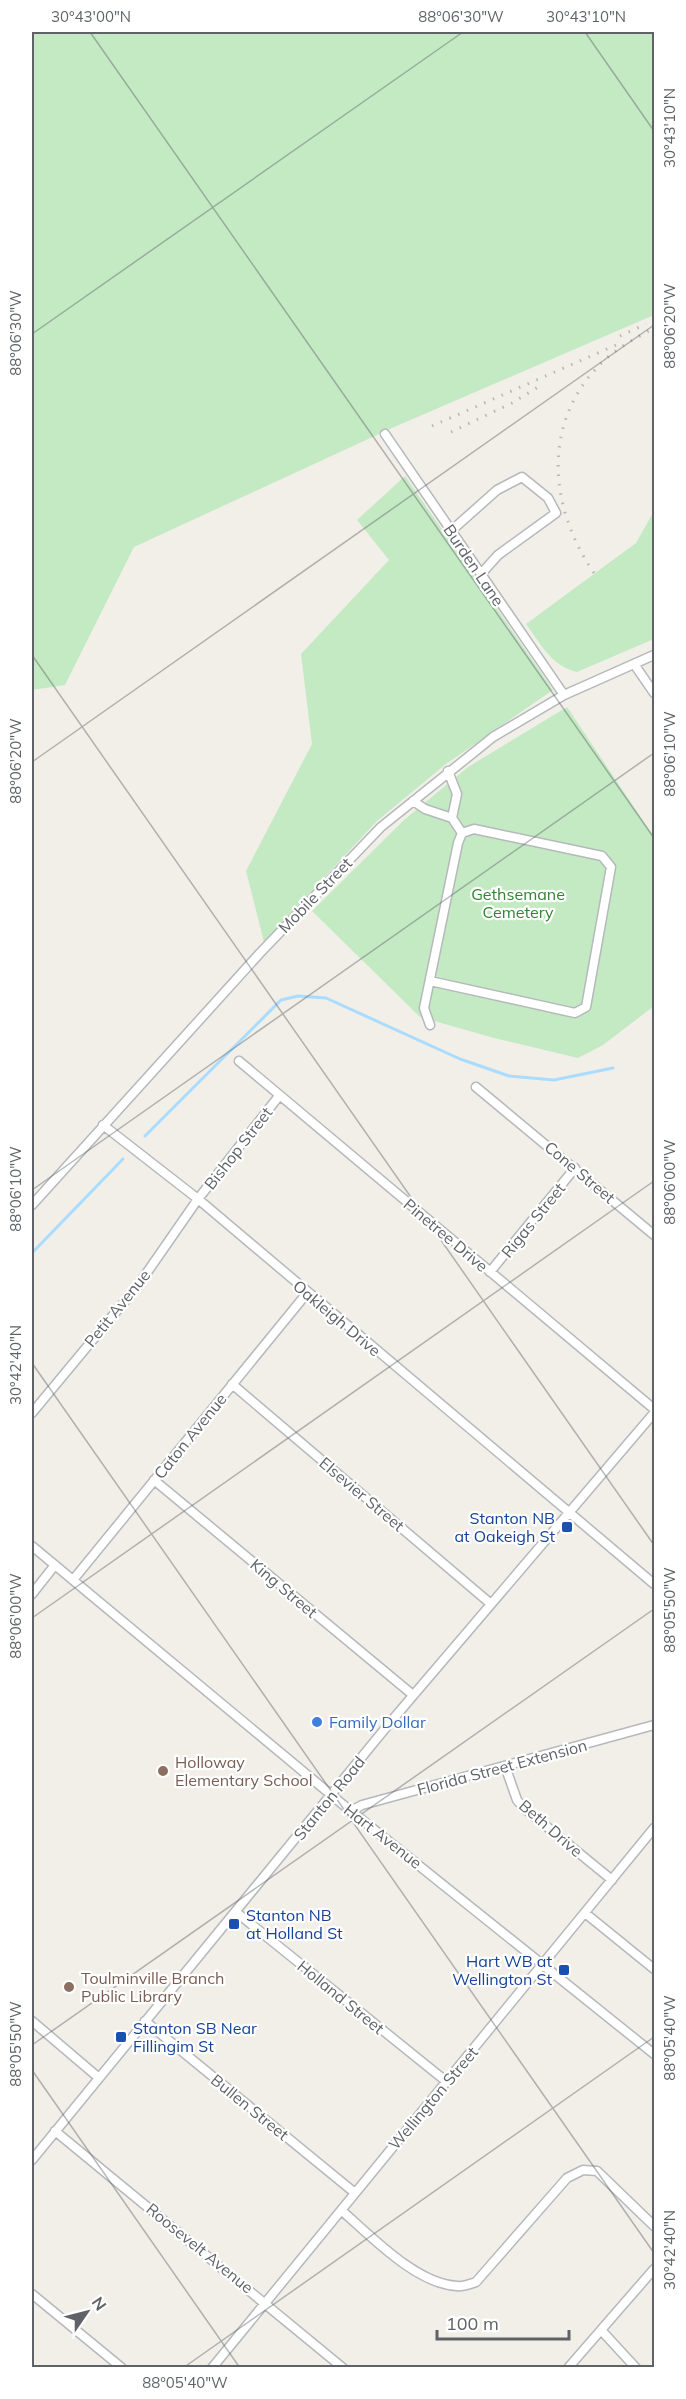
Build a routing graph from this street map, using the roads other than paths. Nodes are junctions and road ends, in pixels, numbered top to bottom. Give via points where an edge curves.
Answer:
1 (385, 434) dead end
2 (451, 531) junction
3 (480, 574) junction
4 (654, 655) edge
5 (634, 664) junction
6 (654, 693) edge
7 (564, 695) junction
8 (448, 771) junction
9 (413, 801) junction
10 (452, 818) junction
11 (462, 832) junction
12 (430, 981) junction
13 (430, 1025) dead end
14 (239, 1060) dead end
15 (476, 1087) dead end
16 (279, 1096) junction
17 (104, 1125) junction
18 (575, 1168) junction
19 (198, 1199) junction
20 (32, 1205) edge
21 (654, 1235) edge
22 (490, 1272) junction
23 (307, 1293) junction
24 (232, 1384) junction
25 (654, 1411) edge
26 (32, 1413) edge
27 (154, 1480) junction
28 (570, 1513) junction
29 (32, 1546) edge
30 (55, 1565) junction
31 (73, 1580) junction
32 (654, 1584) edge
33 (32, 1594) edge
34 (491, 1604) junction
35 (413, 1695) junction
36 (654, 1725) edge
37 (505, 1766) junction
38 (331, 1795) junction
39 (351, 1811) junction
40 (654, 1828) edge
41 (612, 1880) junction
42 (236, 1912) junction
43 (585, 1913) junction
44 (544, 1964) junction
45 (654, 1969) edge
46 (32, 2021) edge
47 (146, 2021) junction
48 (654, 2054) edge
49 (99, 2078) junction
50 (447, 2082) junction
51 (55, 2131) junction
52 (32, 2160) edge
53 (355, 2193) junction
54 (341, 2210) junction
55 (654, 2226) edge
56 (654, 2269) edge
57 (32, 2294) edge
58 (267, 2302) junction
59 (601, 2330) junction
60 (122, 2367) edge
61 (212, 2367) edge
62 (344, 2367) edge
63 (568, 2367) edge
64 (636, 2367) edge

1 - 2 street, Burden Lane
2 - 3 street, Burden Lane
2 - 3 street via 497,490 522,477 548,498 556,513 498,555
3 - 7 street, Burden Lane
4 - 5 street, Mobile Street
5 - 6 street
5 - 7 street, Mobile Street
7 - 8 street, Mobile Street via 493,737
8 - 9 street, Mobile Street
8 - 10 street via 457,794
9 - 10 street
9 - 17 street, Mobile Street via 381,827 260,953
10 - 11 street
11 - 12 street
11 - 12 street via 474,829 602,856 611,867 585,1007 575,1013
12 - 13 street via 424,1008
14 - 16 street, Pinetree Drive
15 - 18 street, Cone Street
16 - 19 street, Bishop Street
16 - 22 street, Pinetree Drive
17 - 19 street, Oakleigh Drive
17 - 20 street, Mobile Street
18 - 21 street, Cone Street
18 - 22 street, Rigas Street
19 - 23 street, Oakleigh Drive
19 - 26 street, Petit Avenue via 139,1284
22 - 25 street, Pinetree Drive
23 - 24 street, Caton Avenue
23 - 28 street, Oakleigh Drive
24 - 27 street, Caton Avenue
24 - 34 street, Elsevier Street
25 - 28 street, Stanton Road
27 - 31 street, Caton Avenue
27 - 35 street, King Street
28 - 32 street, Oakleigh Drive
28 - 34 street, Stanton Road
29 - 30 street, Hart Avenue
30 - 31 street, Hart Avenue
30 - 33 street
31 - 38 street, Hart Avenue
34 - 35 street, Stanton Road
35 - 38 street, Stanton Road
36 - 37 street, Florida Street Extension
37 - 39 street, Florida Street Extension
37 - 41 street, Beth Drive via 513,1792 524,1808
38 - 39 street, Hart Avenue
38 - 42 street, Stanton Road
39 - 44 street, Hart Avenue
40 - 41 street, Wellington Street
41 - 43 street, Wellington Street
42 - 47 street, Stanton Road
42 - 50 street, Holland Street
43 - 44 street, Wellington Street
43 - 45 street
44 - 48 street, Hart Avenue
44 - 50 street, Wellington Street
46 - 49 street
47 - 49 street, Stanton Road
47 - 53 street, Bullen Street
49 - 51 street, Stanton Road
50 - 53 street, Wellington Street
51 - 52 street, Stanton Road
51 - 58 street, Roosevelt Avenue
53 - 54 street, Wellington Street
54 - 55 street via 388,2251 429,2279 458,2286 476,2282 567,2178 583,2170 597,2170
54 - 58 street, Wellington Street
56 - 59 street
57 - 60 street
58 - 61 street, Wellington Street
58 - 62 street, Roosevelt Avenue
59 - 63 street
59 - 64 street

